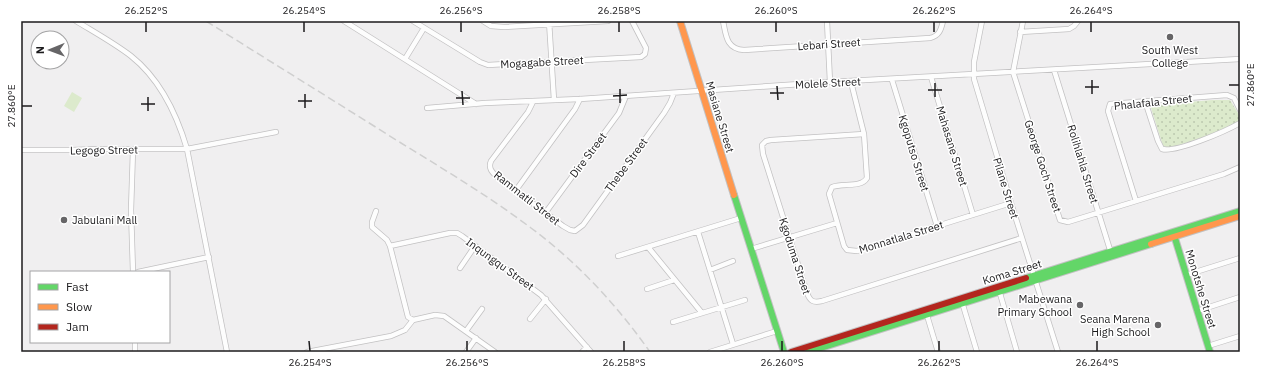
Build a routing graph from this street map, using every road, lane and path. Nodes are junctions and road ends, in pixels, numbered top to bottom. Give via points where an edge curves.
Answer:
1 (76, 21) edge
2 (344, 21) edge
3 (413, 21) edge
4 (483, 21) edge
5 (608, 21) edge
6 (632, 21) edge
7 (680, 21) edge
8 (722, 21) edge
9 (827, 21) edge
10 (943, 21) edge
11 (982, 21) edge
12 (1023, 21) edge
13 (1078, 21) edge
14 (549, 23) edge
15 (424, 28) junction
16 (1020, 32) junction
17 (828, 44) junction
18 (405, 59) junction
19 (1240, 59) edge
20 (552, 62) junction
21 (1054, 70) junction
22 (1013, 72) junction
23 (973, 75) junction
24 (931, 78) junction
25 (892, 80) junction
26 (830, 82) junction
27 (851, 82) junction
28 (702, 91) junction
29 (674, 93) junction
30 (626, 96) junction
31 (580, 99) junction
32 (554, 100) junction
33 (1145, 101) junction
34 (533, 102) junction
35 (476, 104) junction
36 (428, 108) dead end
37 (1240, 110) edge
38 (1240, 123) edge
39 (276, 132) dead end
40 (864, 134) junction
41 (187, 149) junction
42 (21, 150) edge
43 (133, 150) junction
44 (1240, 167) edge
45 (516, 190) junction
46 (1136, 201) junction
47 (1011, 203) junction
48 (376, 211) dead end
49 (1240, 211) edge
50 (546, 212) junction
51 (1098, 213) junction
52 (973, 215) junction
53 (1240, 216) edge
54 (741, 218) junction
55 (837, 223) junction
56 (937, 226) junction
57 (572, 231) joint
58 (698, 232) junction
59 (1174, 235) junction
60 (789, 238) junction
61 (1022, 238) junction
62 (390, 246) junction
63 (475, 246) junction
64 (648, 247) junction
65 (750, 249) junction
66 (1112, 254) junction
67 (618, 256) dead end
68 (209, 257) junction
69 (1240, 258) edge
70 (733, 261) dead end
71 (460, 268) dead end
72 (710, 270) junction
73 (133, 271) edge
74 (143, 271) edge
75 (1186, 275) junction
76 (1035, 278) junction
77 (674, 280) junction
78 (647, 289) dead end
79 (998, 290) junction
80 (1240, 297) edge
81 (546, 299) junction
82 (744, 300) dead end
83 (961, 301) junction
84 (722, 307) junction
85 (482, 310) dead end
86 (1197, 311) junction
87 (702, 313) junction
88 (926, 313) junction
89 (530, 319) dead end
90 (413, 320) junction
91 (673, 322) dead end
92 (466, 331) junction
93 (776, 331) junction
94 (1240, 336) edge
95 (476, 338) junction
96 (733, 344) junction
97 (587, 347) junction
98 (815, 349) edge
99 (1209, 349) edge
100 (227, 352) edge
101 (307, 352) edge
102 (466, 352) edge
103 (495, 352) edge
104 (582, 352) edge
105 (591, 352) edge
106 (710, 352) edge
107 (784, 352) edge
108 (791, 352) edge
109 (808, 352) edge
110 (938, 352) edge
111 (977, 352) edge
112 (1017, 352) edge
113 (1058, 352) edge

1 - 41 street via 131,56 148,72 166,99 181,129
2 - 18 street
3 - 15 street, Mogagabe Street
4 - 14 street via 497,27
5 - 14 street
6 - 20 street, Mogagabe Street via 646,48 644,55
7 - 28 main road, Masiane Street
8 - 17 street, Lebari Street via 732,47 739,49
9 - 17 street
10 - 17 street, Lebari Street via 940,32 930,38
11 - 23 street, Pilane Street
12 - 16 street, George Goch Street
13 - 16 street via 1069,29
14 - 20 street
15 - 18 street
15 - 20 street, Mogagabe Street via 484,64
16 - 22 street, George Goch Street
17 - 26 street
18 - 35 street
19 - 21 street, Molele Street
20 - 32 street
21 - 22 street, Molele Street
21 - 51 street, Rolihlahla Street
22 - 23 street, Molele Street
22 - 51 street, George Goch Street via 1060,220 1068,222
23 - 24 street, Molele Street
23 - 47 street, Pilane Street
24 - 25 street, Molele Street
24 - 52 street, Mahasane Street
25 - 27 street, Molele Street
25 - 56 street, Kgoputso Street
26 - 27 street, Molele Street
26 - 28 street, Molele Street
27 - 40 street, Monnatlala Street
28 - 29 street, Molele Street
28 - 54 main road, Masiane Street
29 - 30 street, Molele Street
29 - 57 street, Thebe Street via 668,107 583,226
30 - 31 street, Molele Street
30 - 50 street, Dire Street via 619,113
31 - 32 street, Molele Street
31 - 45 street
32 - 34 street, Molele Street
33 - 37 street, Phalafala Street via 1227,95 1234,98
33 - 38 street via 1158,141 1162,149 1166,150 1226,131
33 - 46 street, Phalafala Street via 1112,103 1108,107
34 - 35 street, Molele Street
34 - 45 street, Rammatli Street via 490,165 492,172
35 - 36 street, Molele Street
39 - 41 street, Legogo Street
40 - 55 street, Monnatlala Street via 866,180 860,184 835,186 829,191
40 - 60 street, Kgoduma Street via 771,140 763,144 763,154
41 - 43 street, Legogo Street
41 - 68 street
42 - 43 street, Legogo Street
43 - 73 street
44 - 46 street, George Goch Street
45 - 50 street, Rammatli Street
46 - 51 street, George Goch Street
47 - 52 street, Monnatlala Street
47 - 61 street, Pilane Street
48 - 62 street via 372,227
49 - 59 main road, Koma Street
50 - 57 street, Rammatli Street
51 - 66 street, Rolihlahla Street
52 - 56 street, Monnatlala Street
53 - 59 main road, Koma Street
54 - 58 street
54 - 65 main road, Masiane Street
55 - 56 street, Monnatlala Street via 845,249 853,252
55 - 60 street
58 - 64 street
58 - 72 street
59 - 66 main road, Koma Street
59 - 75 main road, Monotshe Street
60 - 61 street, Kgoduma Street via 806,294 815,302
60 - 65 street
61 - 76 street, Pilane Street
62 - 63 street, Inqungqu Street via 450,233 457,234
62 - 90 street via 407,314
63 - 71 street
63 - 81 street, Inqungqu Street
64 - 67 street
64 - 77 street
65 - 93 main road, Masiane Street
66 - 76 main road, Koma Street
68 - 74 street
68 - 100 street
69 - 75 street
70 - 72 street
72 - 84 street
75 - 86 main road, Monotshe Street
76 - 79 main road, Koma Street
76 - 113 street, Pilane Street
77 - 78 street
77 - 87 street
79 - 83 main road, Koma Street
79 - 112 street
80 - 86 street
81 - 89 street
81 - 97 street, Inqungqu Street
82 - 84 street
83 - 88 main road, Koma Street
83 - 111 street
84 - 87 street
84 - 96 street
85 - 92 street
86 - 99 main road, Monotshe Street
87 - 91 street
88 - 98 main road, Koma Street
88 - 110 street
90 - 92 street via 442,315
90 - 101 street via 404,330 391,336
92 - 95 street
93 - 96 street
93 - 107 main road, Masiane Street
94 - 99 street
95 - 102 street
95 - 103 street
96 - 106 street
97 - 104 street
97 - 105 street, Inqungqu Street
98 - 108 main road, Koma Street
98 - 109 main road, Koma Street

